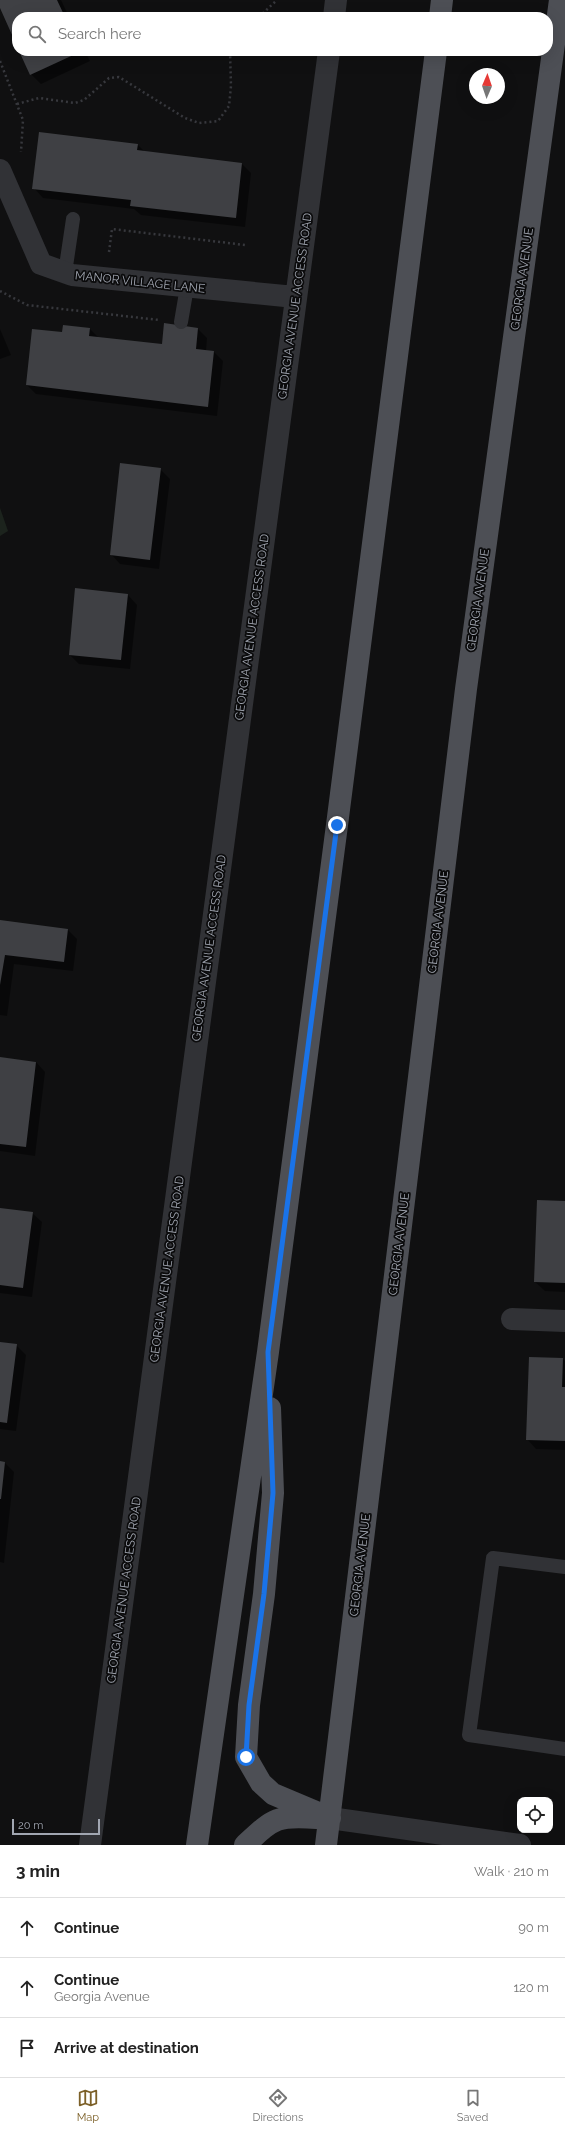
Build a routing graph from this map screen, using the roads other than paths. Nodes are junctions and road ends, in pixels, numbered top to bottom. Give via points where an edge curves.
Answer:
1 (336, 0) edge
2 (442, 0) edge
3 (560, 0) edge
4 (335, 12) edge
5 (441, 12) edge
6 (553, 51) edge
7 (328, 56) edge
8 (435, 56) edge
9 (552, 56) edge
10 (0, 170) edge
11 (73, 219) dead end
12 (65, 273) junction
13 (186, 287) junction
14 (296, 297) junction
15 (181, 322) road end
16 (512, 1319) dead end
17 (565, 1321) edge
18 (268, 1352) junction
19 (565, 1567) edge
20 (565, 1749) edge
21 (330, 1818) junction
22 (90, 1845) edge
23 (197, 1845) edge
24 (245, 1845) edge
25 (326, 1845) edge
26 (520, 1845) edge

1 - 4 street
2 - 5 main road
3 - 6 main road, GEORGIA AVENUE
7 - 14 street, GEORGIA AVENUE ACCESS ROAD
8 - 18 main road
9 - 21 main road, GEORGIA AVENUE via 466,689
10 - 12 street, MANOR VILLAGE LANE via 41,264
11 - 12 lane
12 - 13 street, MANOR VILLAGE LANE
13 - 14 street, MANOR VILLAGE LANE
13 - 15 lane
14 - 22 street, GEORGIA AVENUE ACCESS ROAD
16 - 17 street
18 - 21 main road via 273,1493 264,1594 249,1705 246,1757 261,1783 273,1794
18 - 23 main road
19 - 20 lane via 493,1558 469,1734
21 - 24 main road via 291,1816 280,1819 269,1823
21 - 25 main road, GEORGIA AVENUE
21 - 26 street

